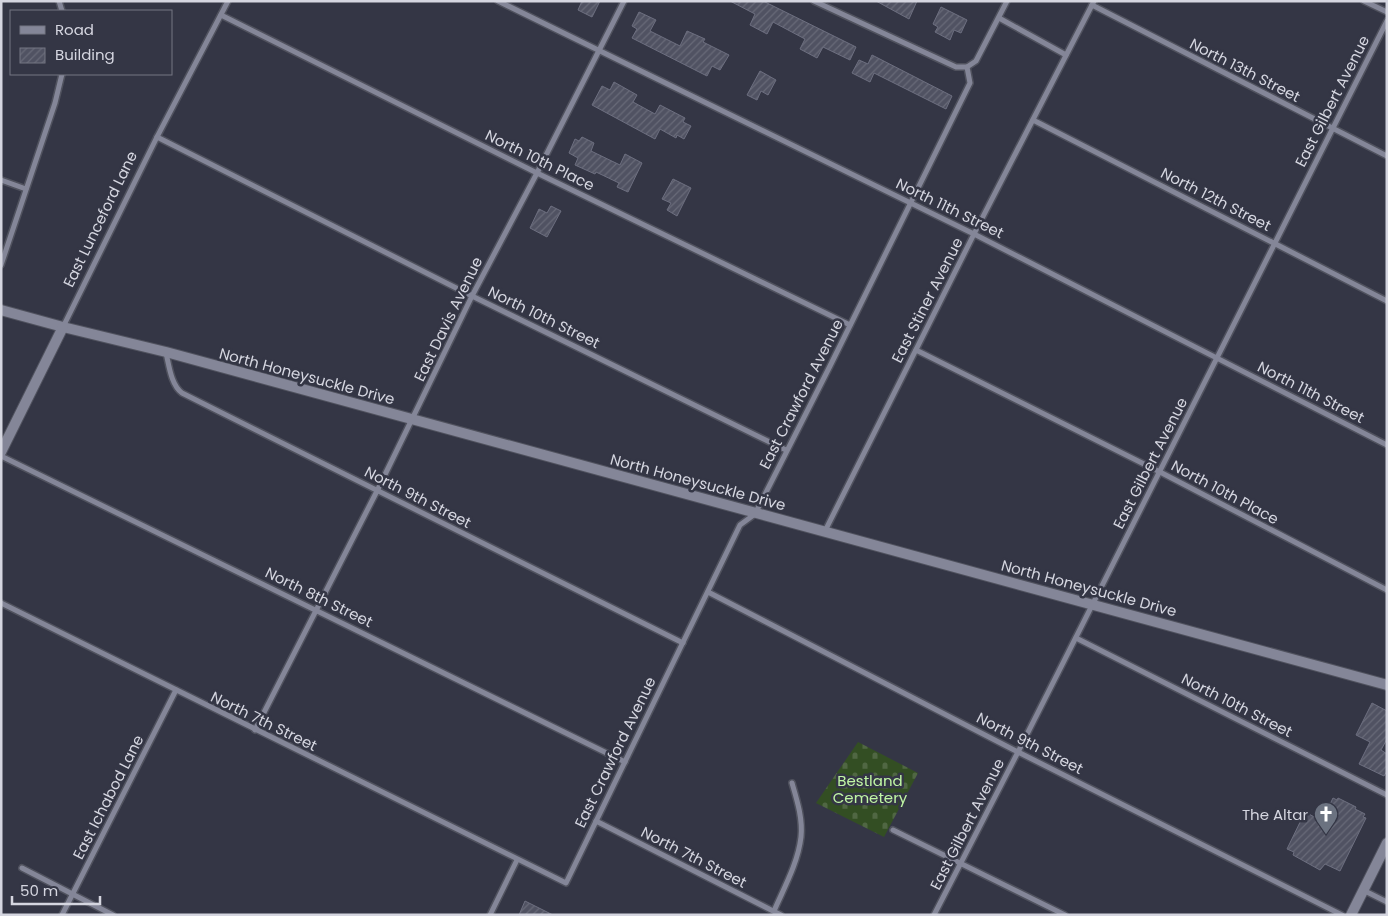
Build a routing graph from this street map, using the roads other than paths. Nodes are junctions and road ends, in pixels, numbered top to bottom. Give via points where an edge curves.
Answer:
1 (228, 1) edge
2 (498, 1) edge
3 (624, 1) edge
4 (814, 1) edge
5 (1007, 1) edge
6 (1364, 1) edge
7 (1093, 3) edge
8 (1387, 12) edge
9 (221, 15) junction
10 (999, 18) junction
11 (1387, 21) edge
12 (599, 52) junction
13 (1066, 55) junction
14 (966, 68) junction
15 (62, 75) edge
16 (1032, 120) junction
17 (1332, 129) junction
18 (158, 137) junction
19 (1387, 156) edge
20 (537, 173) junction
21 (1, 180) edge
22 (26, 189) junction
23 (912, 203) junction
24 (974, 234) junction
25 (1275, 243) junction
26 (1, 265) edge
27 (472, 296) junction
28 (1387, 301) edge
29 (1, 310) edge
30 (850, 325) junction
31 (63, 327) junction
32 (916, 350) junction
33 (166, 352) junction
34 (1217, 358) junction
35 (412, 420) junction
36 (1387, 445) edge
37 (786, 450) junction
38 (1, 452) edge
39 (1, 456) edge
40 (1160, 472) junction
41 (377, 491) junction
42 (754, 514) junction
43 (825, 532) junction
44 (1387, 590) edge
45 (708, 592) junction
46 (1, 603) edge
47 (1092, 605) junction
48 (316, 610) junction
49 (1076, 638) junction
50 (683, 643) junction
51 (1387, 685) edge
52 (176, 690) junction
53 (256, 730) junction
54 (1018, 752) junction
55 (625, 762) junction
56 (792, 783) dead end
57 (1387, 795) edge
58 (596, 821) junction
59 (893, 830) dead end
60 (1387, 843) edge
61 (517, 860) junction
62 (961, 862) junction
63 (22, 868) dead end
64 (1363, 890) junction
65 (72, 894) junction
66 (1387, 902) edge
67 (774, 911) junction
68 (62, 915) edge
69 (113, 915) edge
70 (490, 915) edge
71 (781, 915) edge
72 (934, 915) edge
73 (1065, 915) edge
74 (1342, 915) edge
75 (1351, 915) edge

1 - 9 street, East Lunceford Lane
2 - 12 street, North 11th Street
3 - 12 street, East Davis Avenue
4 - 14 street via 956,67
5 - 10 street
6 - 8 street
7 - 13 street, East Stiner Avenue
7 - 17 street, North 13th Street
9 - 18 street, East Lunceford Lane
9 - 20 street, North 10th Place
10 - 13 street
10 - 14 street via 976,61
11 - 17 street, East Gilbert Avenue
12 - 20 street, East Davis Avenue
12 - 23 street, North 11th Street
13 - 16 street, East Stiner Avenue
14 - 23 street, East Crawford Avenue via 970,83
15 - 22 street
16 - 24 street, East Stiner Avenue
16 - 25 street, North 12th Street
17 - 19 street, North 13th Street
17 - 25 street, East Gilbert Avenue
18 - 27 street, North 10th Street
18 - 31 street, East Lunceford Lane
20 - 27 street, East Davis Avenue
20 - 30 street, North 10th Place
21 - 22 street
22 - 26 street
23 - 24 street, North 11th Street
23 - 30 street, East Crawford Avenue
24 - 32 street, East Stiner Avenue
24 - 34 street, North 11th Street
25 - 28 street, North 12th Street
25 - 34 street, East Gilbert Avenue
27 - 35 street, East Davis Avenue
27 - 37 street, North 10th Street
29 - 31 street, North Honeysuckle Drive
30 - 37 street, East Crawford Avenue
31 - 33 street, North Honeysuckle Drive
31 - 38 street, East Lunceford Lane
32 - 40 street, North 10th Place
32 - 43 street, East Stiner Avenue
33 - 35 street, North Honeysuckle Drive
33 - 41 street, North 9th Street via 178,391
34 - 36 street, North 11th Street
34 - 40 street, East Gilbert Avenue
35 - 41 street, East Davis Avenue
35 - 42 street, North Honeysuckle Drive
37 - 42 street, East Crawford Avenue
39 - 48 street, North 8th Street
40 - 44 street, North 10th Place
40 - 47 street, East Gilbert Avenue
41 - 48 street, East Davis Avenue
41 - 50 street, North 9th Street
42 - 43 street, North Honeysuckle Drive
42 - 45 street, East Crawford Avenue via 740,525
43 - 47 street, North Honeysuckle Drive
45 - 50 street, East Crawford Avenue
45 - 54 street, North 9th Street
46 - 52 street, North 7th Street
47 - 49 street, East Gilbert Avenue
47 - 51 street, North Honeysuckle Drive
48 - 53 street, East Davis Avenue
48 - 55 street, North 8th Street
49 - 54 street, East Gilbert Avenue
49 - 57 street, North 10th Street
50 - 55 street, East Crawford Avenue
52 - 53 street, North 7th Street
52 - 65 street, East Ichabod Lane
53 - 61 street, North 7th Street
54 - 62 street, East Gilbert Avenue
54 - 74 street, North 9th Street
55 - 58 street, East Crawford Avenue
56 - 67 street via 802,836 797,857
58 - 61 street, East Crawford Avenue via 566,883
58 - 67 street, North 7th Street
59 - 62 street
60 - 64 street
61 - 70 street
62 - 72 street, East Gilbert Avenue
62 - 73 street
63 - 65 street
64 - 66 street
64 - 75 street
65 - 68 street, East Ichabod Lane
65 - 69 street
67 - 71 street, North 7th Street

